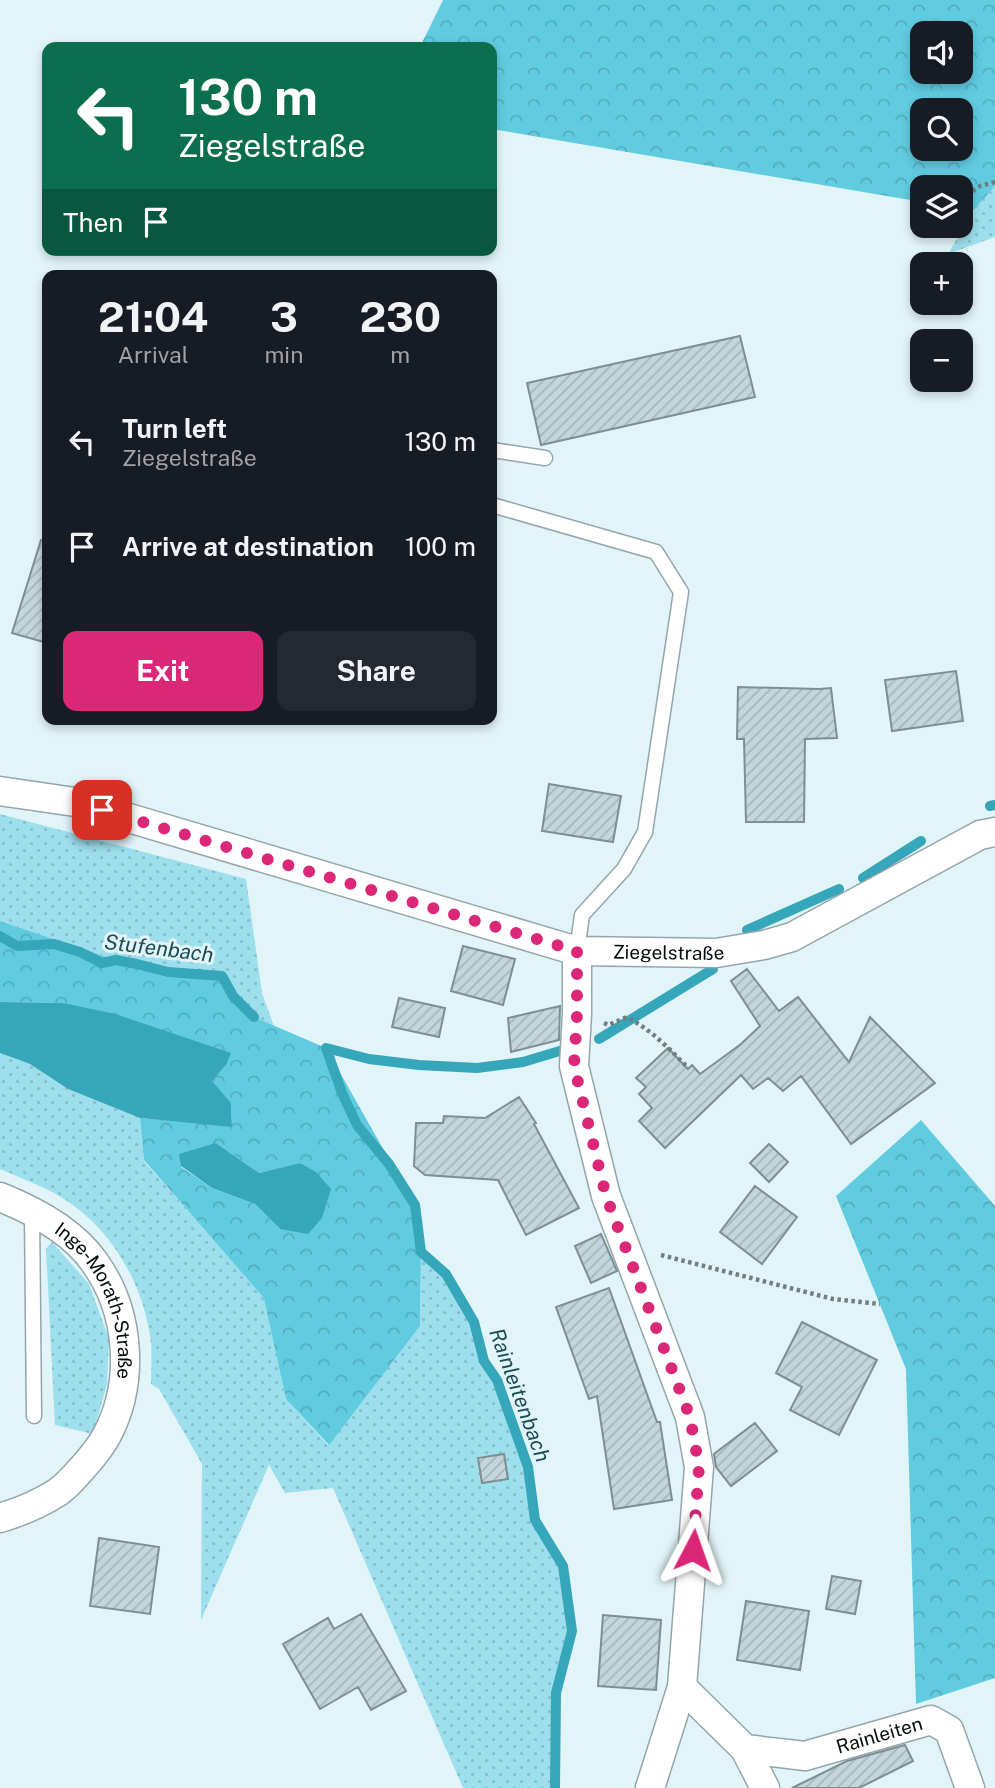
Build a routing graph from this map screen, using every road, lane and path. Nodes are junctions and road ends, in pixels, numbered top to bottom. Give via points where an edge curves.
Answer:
1 (995, 182) edge
2 (973, 191) edge
3 (497, 451) edge
4 (545, 458) dead end
5 (497, 506) edge
6 (0, 791) edge
7 (995, 832) edge
8 (577, 951) junction
9 (627, 1017) dead end
10 (688, 1068) dead end
11 (0, 1197) edge
12 (32, 1212) junction
13 (626, 1249) junction
14 (880, 1304) dead end
15 (34, 1416) dead end
16 (0, 1518) edge
17 (682, 1687) junction
18 (745, 1749) junction
19 (650, 1788) edge
20 (765, 1788) edge
21 (970, 1788) edge

1 - 2 path
3 - 4 lane
5 - 8 lane via 656,552 681,592 645,832 624,869 582,915
6 - 8 street, Ziegelstraße via 75,802
7 - 8 street, Ziegelstraße via 980,835 792,937 764,945 716,953
8 - 13 street via 574,1066 606,1196
9 - 10 path
11 - 12 street, Inge-Morath-Straße
12 - 15 lane, Inge-Morath-Straße
12 - 16 street, Inge-Morath-Straße via 73,1238 95,1262 123,1327 124,1376 115,1418 96,1453 59,1491
13 - 14 path via 834,1299
13 - 17 street via 690,1417 699,1467
17 - 18 street
17 - 19 street
18 - 20 street
18 - 21 street, Rainleiten via 805,1756 931,1720 949,1730

